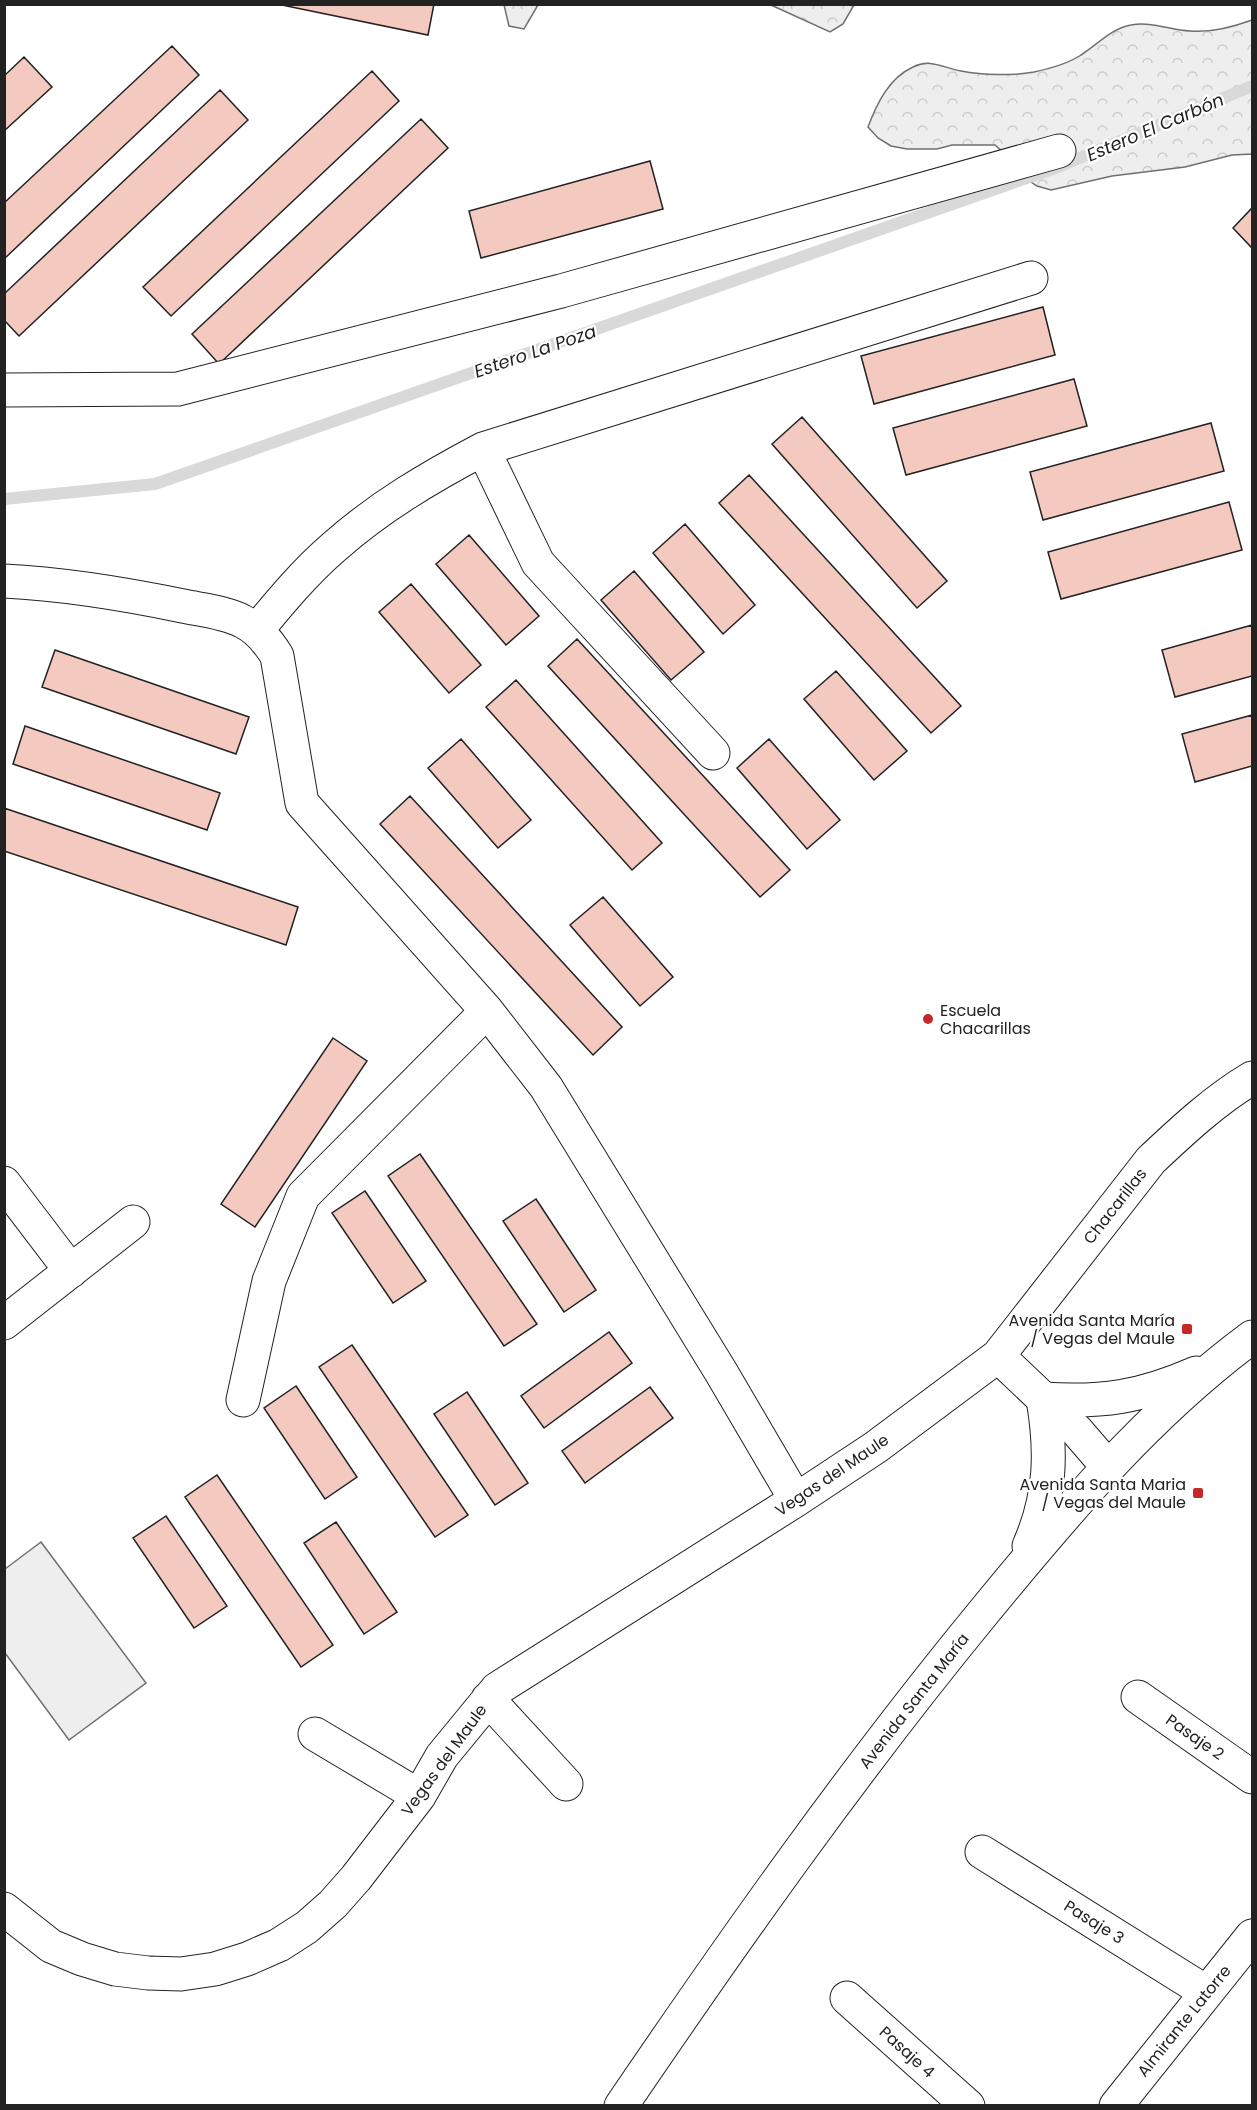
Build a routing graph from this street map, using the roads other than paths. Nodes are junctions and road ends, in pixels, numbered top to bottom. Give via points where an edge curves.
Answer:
1 (1059, 152) dead end
2 (1031, 278) dead end
3 (4, 390) edge
4 (483, 449) junction
5 (4, 581) edge
6 (257, 630) junction
7 (713, 753) dead end
8 (487, 1011) junction
9 (1252, 1078) edge
10 (4, 1183) edge
11 (134, 1222) dead end
12 (71, 1270) junction
13 (4, 1323) edge
14 (1243, 1344) edge
15 (998, 1356) junction
16 (1043, 1398) junction
17 (243, 1400) dead end
18 (1108, 1467) junction
19 (796, 1500) junction
20 (1005, 1586) junction
21 (1138, 1698) dead end
22 (488, 1699) junction
23 (315, 1734) dead end
24 (1252, 1777) edge
25 (566, 1784) dead end
26 (419, 1796) junction
27 (982, 1852) dead end
28 (4, 1909) edge
29 (1252, 1936) edge
30 (1206, 1992) junction
31 (847, 1998) dead end
32 (621, 2106) edge
33 (968, 2106) edge
34 (1116, 2106) edge

1 - 3 street via 561,291 178,389
2 - 4 street
4 - 6 street via 412,488 333,547
4 - 7 street via 537,563
5 - 6 street via 144,598 226,615
6 - 8 street via 278,656 302,802
8 - 17 street via 303,1196 269,1281
8 - 19 street via 546,1087
9 - 15 street, Chacarillas via 1211,1106 1151,1160
10 - 12 street
11 - 12 street
12 - 13 street
14 - 16 street via 1202,1371 1132,1395 1103,1400
14 - 18 street, Avenida Santa María via 1168,1407
15 - 16 street
15 - 19 street, Vegas del Maule via 876,1447
16 - 18 street
16 - 20 street via 1049,1433 1045,1499 1023,1559
18 - 20 street, Avenida Santa María
19 - 22 street, Vegas del Maule via 497,1689
20 - 32 street, Avenida Santa María via 912,1700 821,1822
21 - 24 street, Pasaje 2
22 - 25 street
22 - 26 street, Vegas del Maule via 442,1756
23 - 26 street
26 - 28 street, Vegas del Maule via 356,1878 308,1927 279,1945 215,1969 181,1974 115,1969 51,1946
27 - 30 street, Pasaje 3
29 - 30 street, Almirante Latorre
30 - 34 street, Almirante Latorre
31 - 33 street, Pasaje 4

